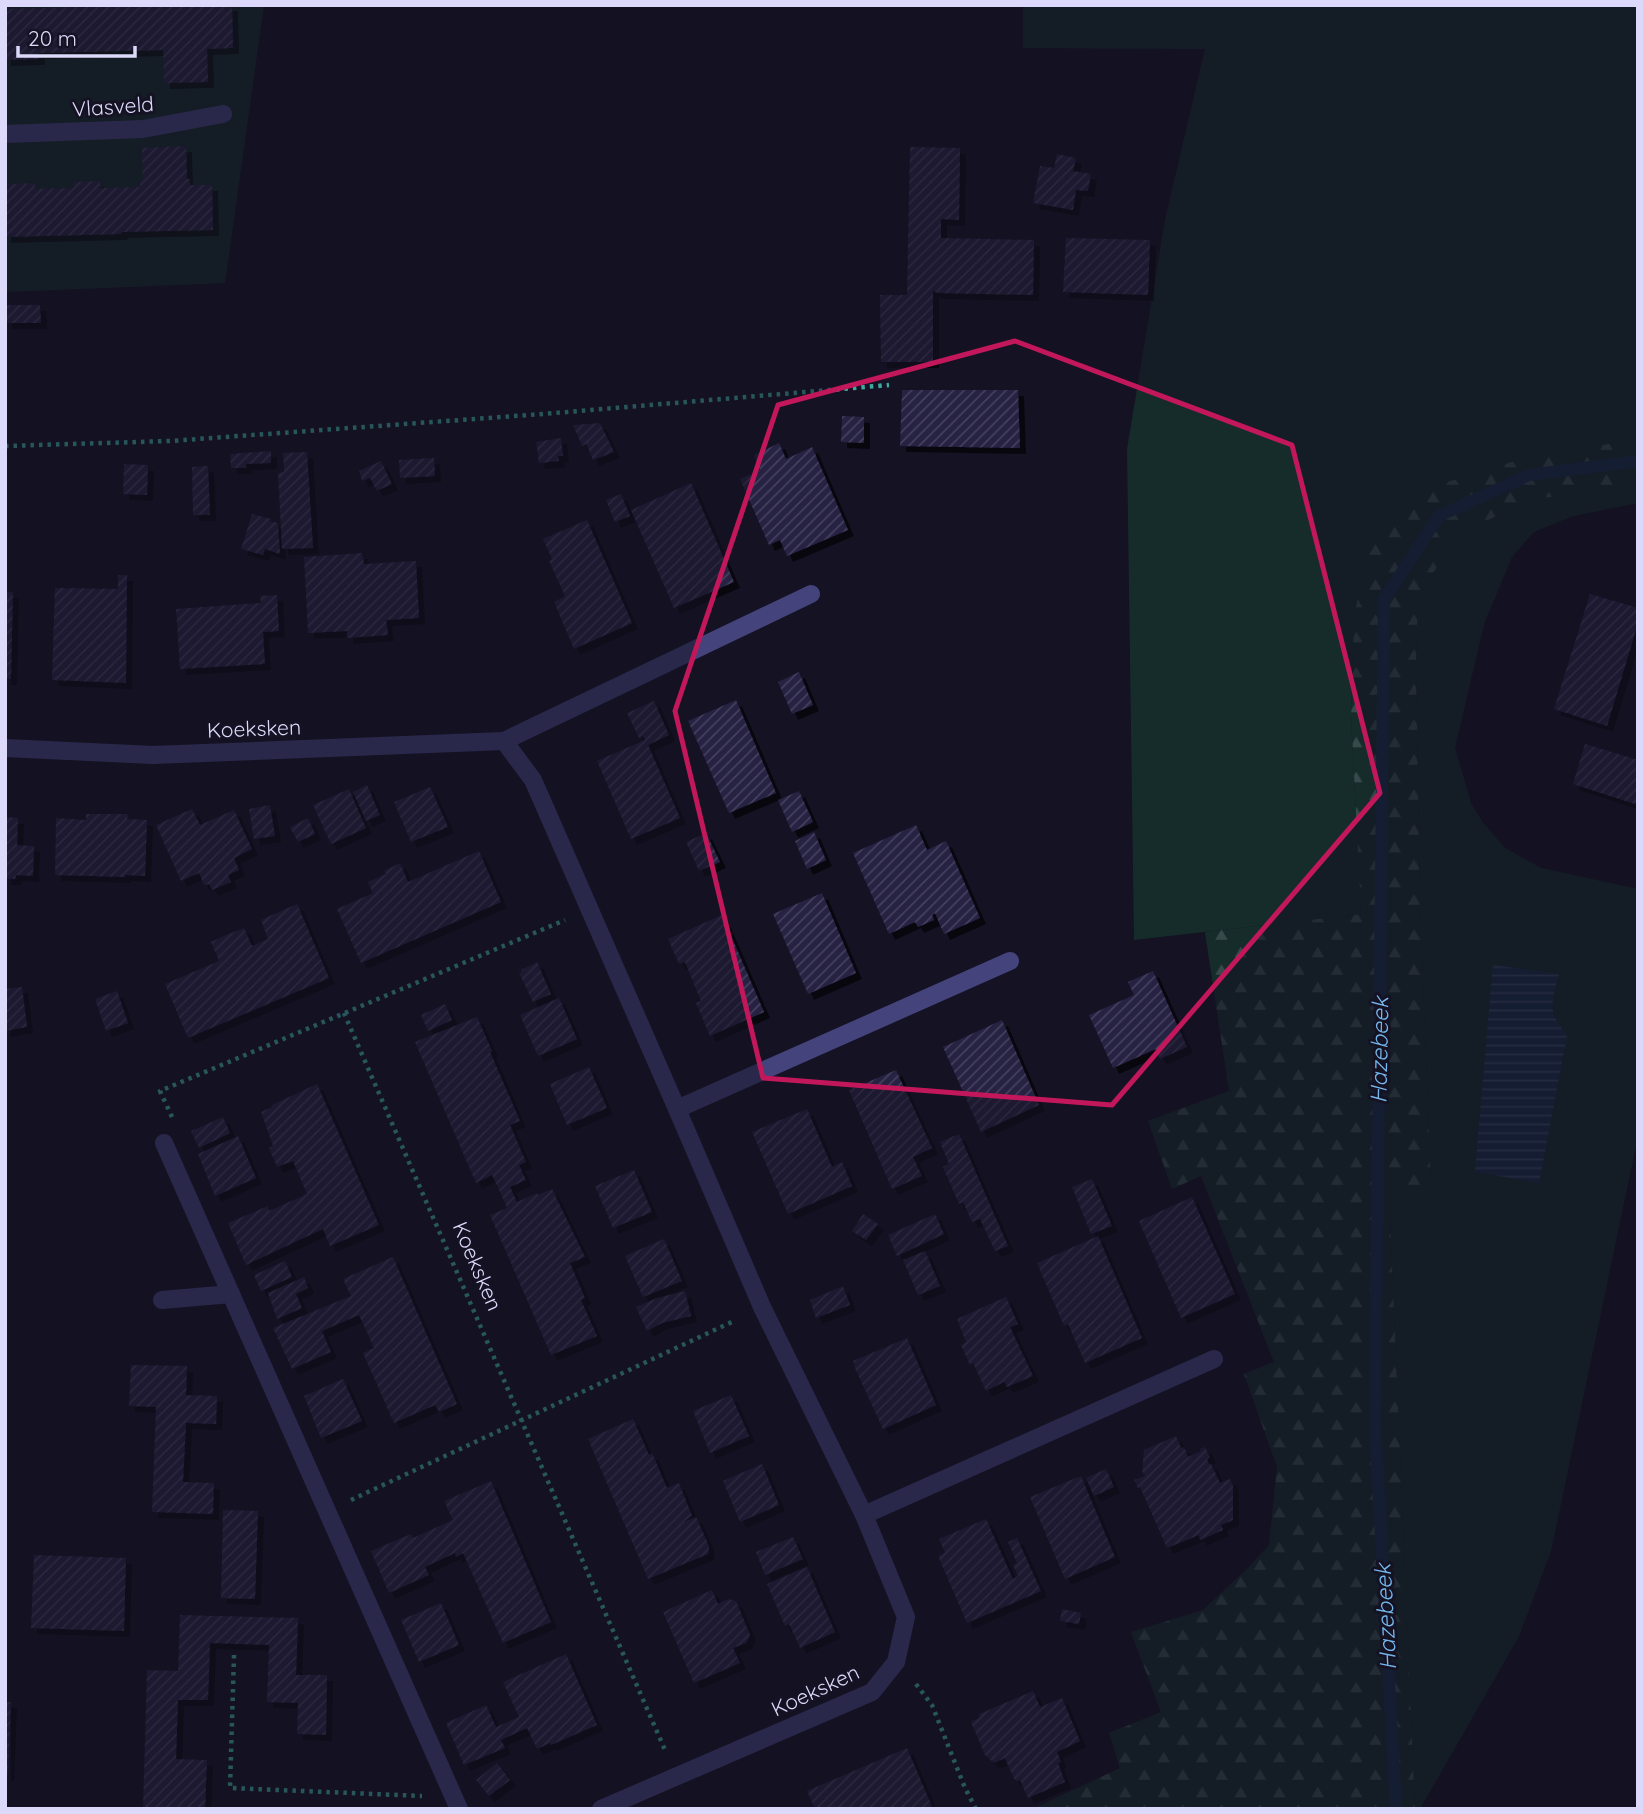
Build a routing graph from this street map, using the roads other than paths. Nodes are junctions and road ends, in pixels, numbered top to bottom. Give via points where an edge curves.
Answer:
1 (223, 114) dead end
2 (5, 134) edge
3 (811, 594) dead end
4 (504, 741) junction
5 (5, 748) edge
6 (1010, 961) dead end
7 (677, 1109) junction
8 (164, 1143) road end
9 (231, 1294) junction
10 (162, 1300) dead end
11 (1214, 1359) dead end
12 (864, 1516) junction
13 (457, 1803) edge
14 (601, 1809) edge

1 - 2 street, Vlasveld via 143,130
3 - 4 street, Koeksken
4 - 5 street, Koeksken via 153,755
4 - 7 street, Koeksken via 533,780
6 - 7 street
7 - 12 street, Koeksken via 762,1307
8 - 9 street
9 - 10 street
9 - 13 street
11 - 12 street
12 - 14 street, Koeksken via 906,1617 896,1662 872,1692

